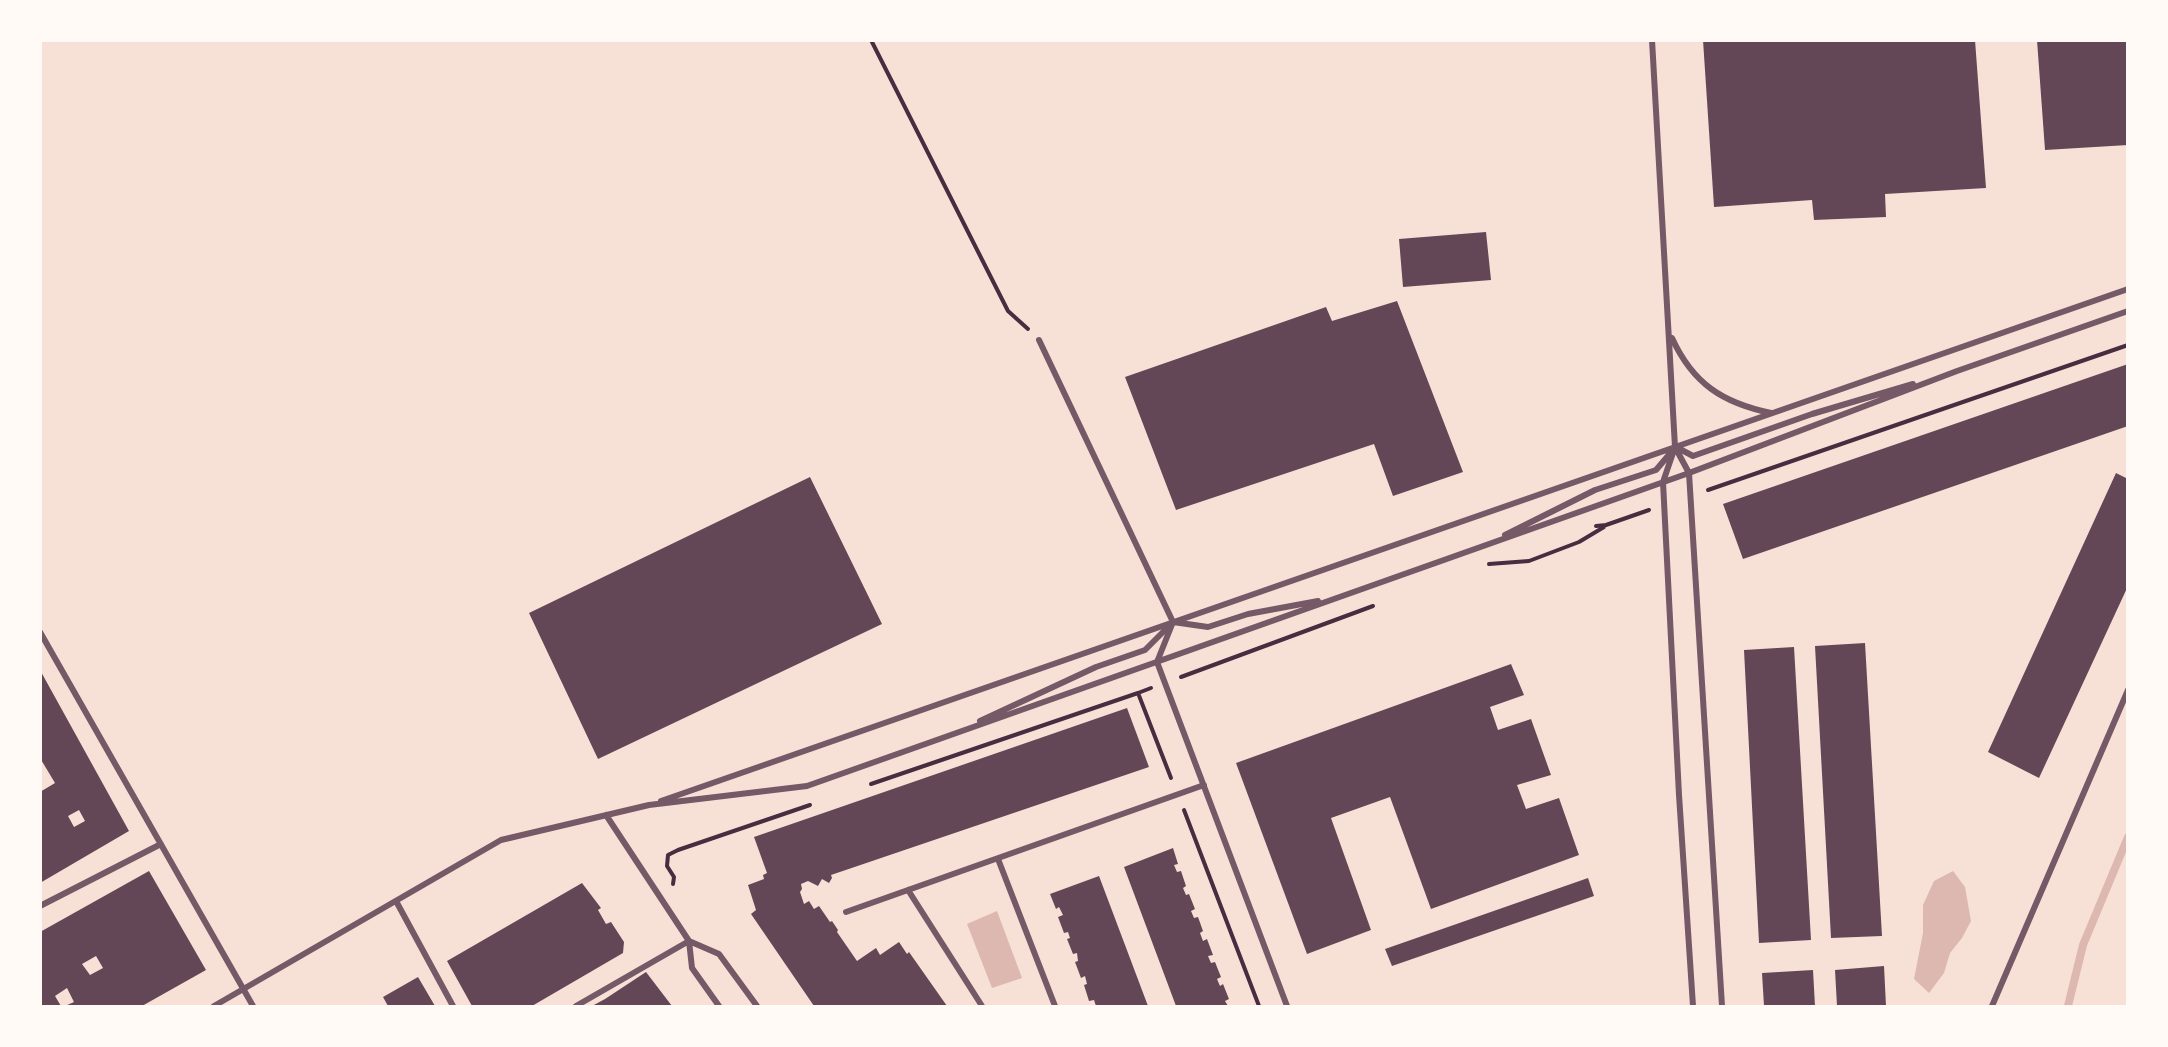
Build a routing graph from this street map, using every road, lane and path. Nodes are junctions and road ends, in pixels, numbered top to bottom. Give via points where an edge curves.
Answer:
1 (871, 40) edge
2 (1652, 40) edge
3 (2127, 289) edge
4 (2127, 311) edge
5 (1670, 335) junction
6 (1039, 340) joint
7 (2127, 345) edge
8 (1957, 371) junction
9 (1771, 414) junction
10 (1675, 447) junction
11 (1689, 473) junction
12 (1663, 482) junction
13 (1690, 496) junction
14 (1664, 505) junction
15 (1606, 525) junction
16 (1585, 527) dead end
17 (1479, 547) junction
18 (1496, 560) dead end
19 (1490, 564) junction
20 (1478, 568) dead end
21 (1337, 598) junction
22 (1377, 605) dead end
23 (1173, 622) junction
24 (40, 632) edge
25 (1157, 662) junction
26 (1165, 683) junction
27 (2127, 690) edge
28 (1138, 693) junction
29 (944, 737) junction
30 (1204, 784) junction
31 (868, 785) dead end
32 (1178, 794) junction
33 (812, 804) dead end
34 (649, 805) junction
35 (606, 815) junction
36 (161, 844) junction
37 (998, 859) junction
38 (908, 890) junction
39 (657, 894) junction
40 (396, 901) junction
41 (40, 906) edge
42 (846, 912) dead end
43 (688, 941) junction
44 (244, 990) junction
45 (214, 1006) edge
46 (253, 1006) edge
47 (453, 1006) edge
48 (576, 1006) edge
49 (719, 1006) edge
50 (757, 1006) edge
51 (982, 1006) edge
52 (1055, 1006) edge
53 (1259, 1006) edge
54 (1287, 1006) edge
55 (1693, 1006) edge
56 (1722, 1006) edge
57 (1992, 1006) edge

1 - 6 path via 1008,311
2 - 5 street
3 - 9 street
4 - 8 street
5 - 9 street via 1686,365 1709,388
5 - 10 street
6 - 23 street
7 - 13 path
8 - 10 street via 1812,414 1693,456
8 - 11 street
9 - 10 street
10 - 11 street
10 - 12 street
10 - 17 street via 1656,470 1595,490
10 - 23 street
11 - 12 street
11 - 13 street
12 - 14 street
12 - 17 street
13 - 56 street
14 - 15 path
14 - 55 street
15 - 16 path
15 - 19 path via 1579,542 1529,561
17 - 21 street
18 - 19 path
19 - 20 path
21 - 23 street via 1248,614 1208,627
21 - 25 street
22 - 26 path
23 - 25 street
23 - 29 street via 1145,650 1096,667
23 - 34 street
24 - 36 street
25 - 26 street
25 - 29 street
26 - 28 path
26 - 30 street
27 - 57 street
28 - 31 path
28 - 32 path
29 - 34 street via 807,786
30 - 32 street
30 - 54 street
32 - 37 street
32 - 53 path
33 - 39 path via 668,855 673,884
34 - 35 street
35 - 39 street
35 - 40 street via 501,840
36 - 41 street
36 - 44 street
37 - 38 street
37 - 52 street
38 - 42 street
38 - 51 street
39 - 43 street
40 - 44 street
40 - 47 street
43 - 48 street
43 - 49 street via 692,968
43 - 50 street via 719,954
44 - 45 street
44 - 46 street

